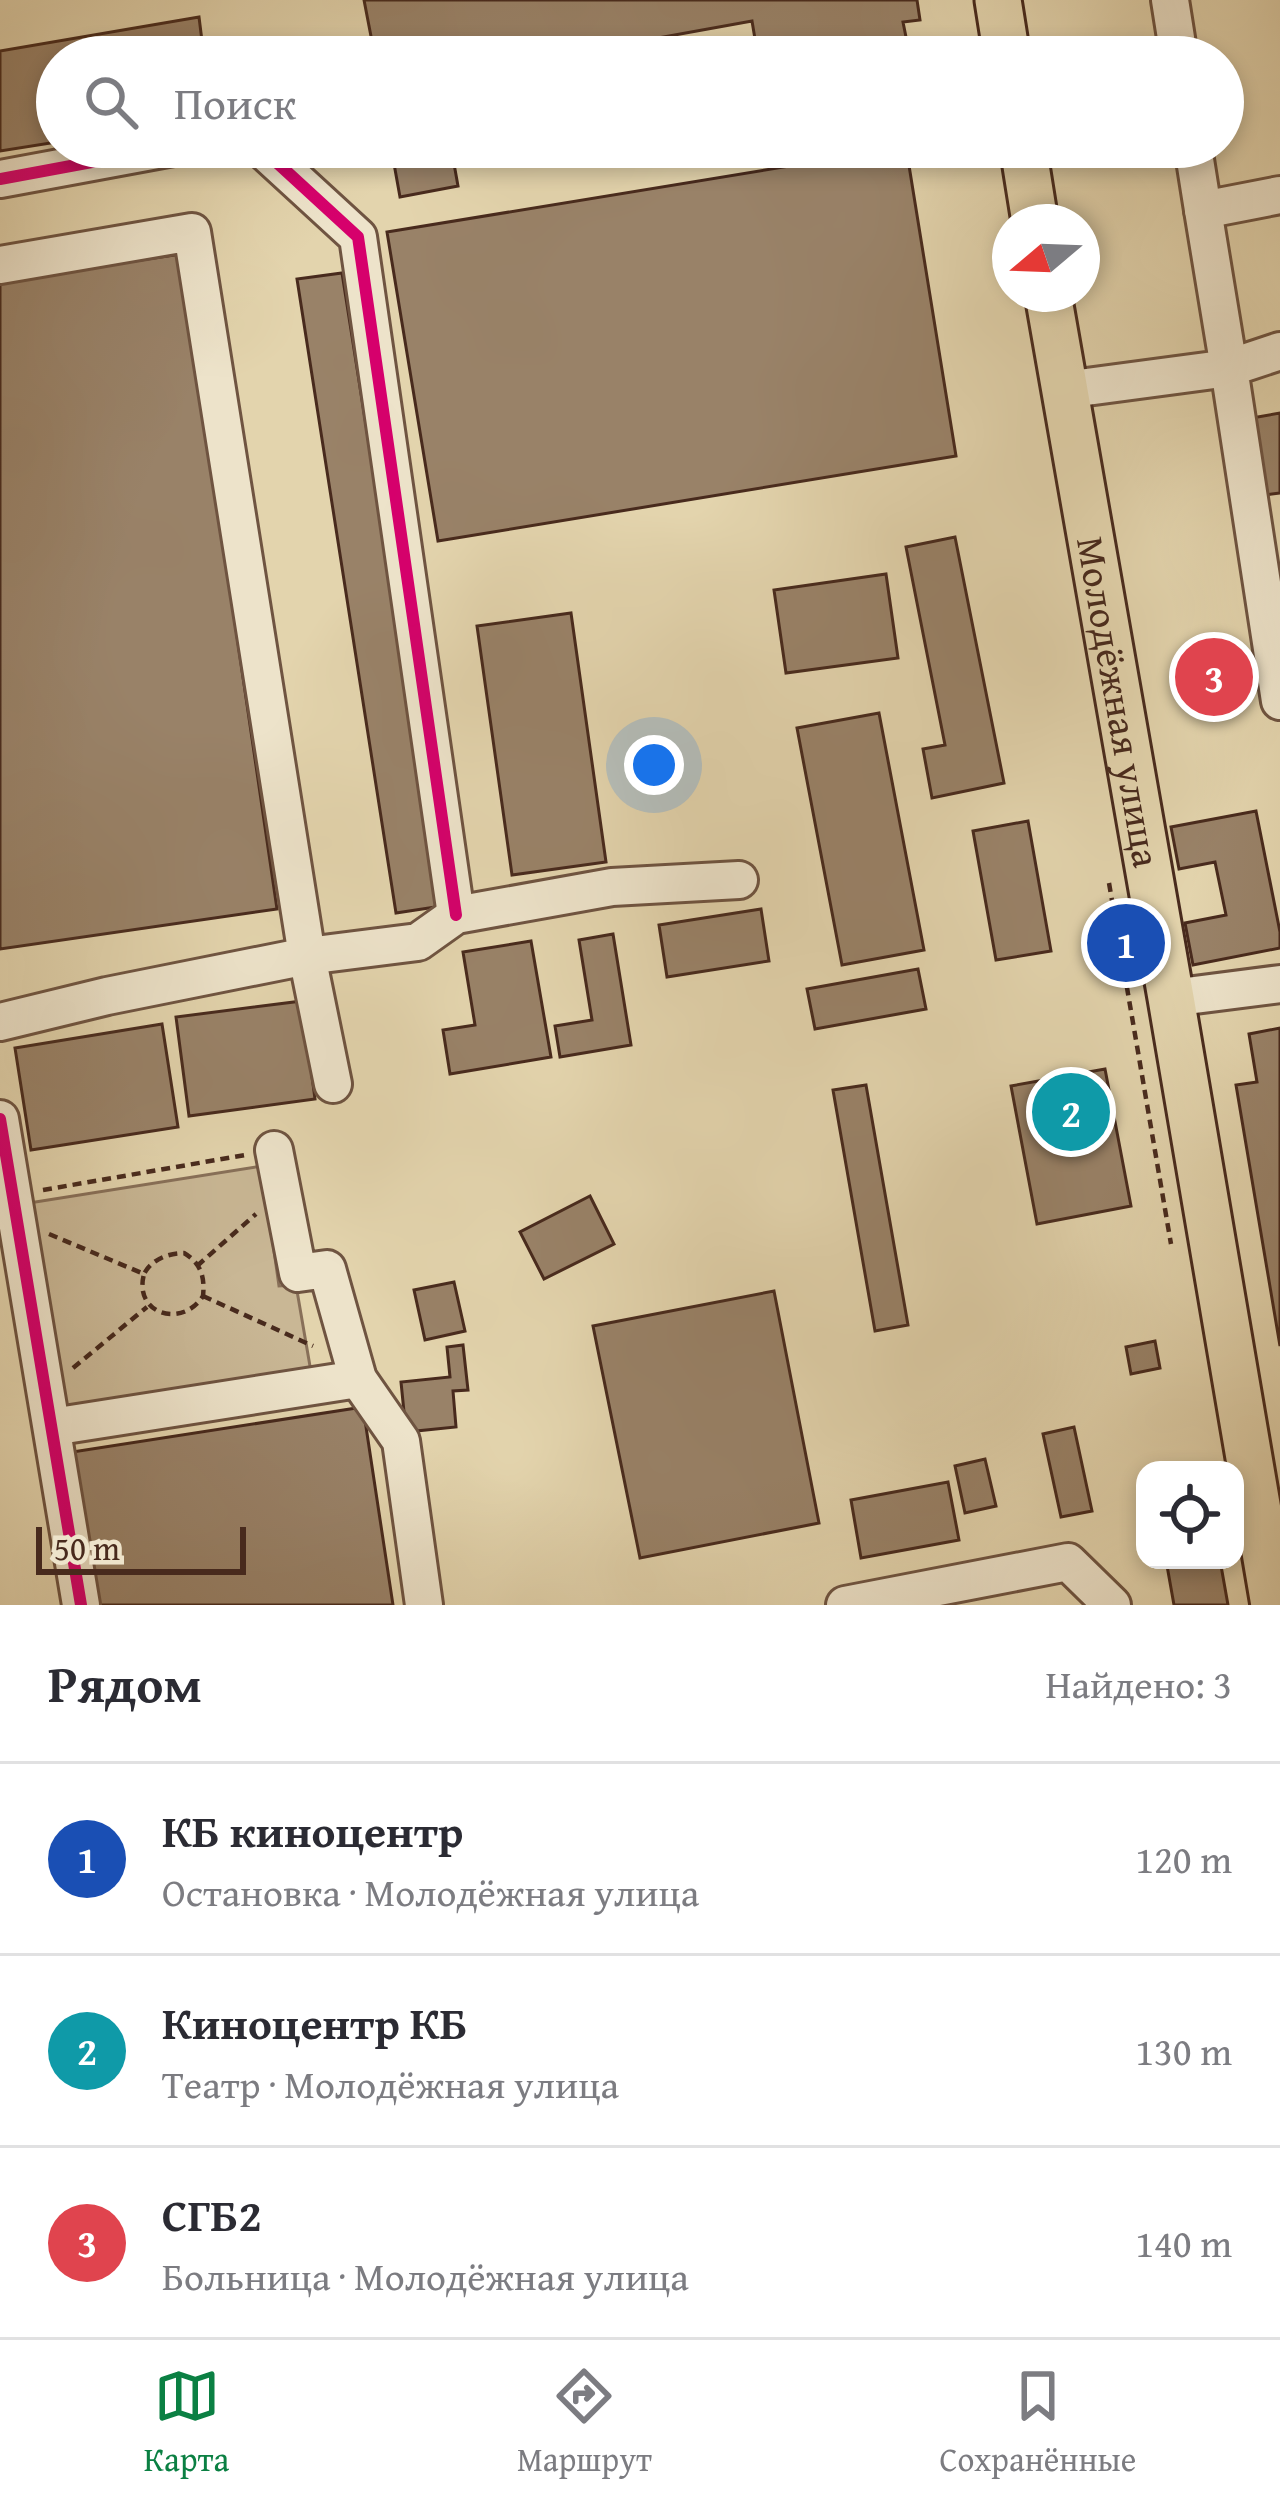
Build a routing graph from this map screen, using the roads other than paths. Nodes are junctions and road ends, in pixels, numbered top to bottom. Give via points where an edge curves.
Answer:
1 (998, 0) edge
2 (1170, 0) edge
3 (1004, 36) edge
4 (1176, 36) edge
5 (59, 168) edge
6 (283, 168) edge
7 (1026, 168) edge
8 (1196, 168) edge
9 (0, 179) edge
10 (1280, 195) edge
11 (1032, 204) edge
12 (1203, 210) junction
13 (0, 265) edge
14 (1051, 312) edge
15 (1280, 351) edge
16 (1229, 368) junction
17 (1064, 390) junction
18 (1280, 701) edge
19 (739, 880) dead end
20 (456, 915) junction
21 (307, 956) junction
22 (1280, 984) edge
23 (1172, 998) junction
24 (0, 1022) edge
25 (334, 1084) dead end
26 (0, 1119) edge
27 (274, 1150) road end
28 (356, 1372) junction
29 (48, 1409) junction
30 (868, 1603) edge
31 (81, 1605) edge
32 (424, 1605) edge
33 (1112, 1605) edge
34 (1274, 1605) edge

1 - 3 main road
2 - 4 street
5 - 9 street
6 - 20 street via 358,238
7 - 11 main road
8 - 12 street
10 - 12 street
12 - 16 street
13 - 21 street via 192,232
14 - 17 main road, Молодёжная улица
15 - 16 street
16 - 17 street
16 - 18 street
17 - 23 main road, Молодёжная улица
19 - 20 street via 612,887
20 - 21 street via 418,942
21 - 24 street
21 - 25 street
22 - 23 street
23 - 34 main road, Молодёжная улица
26 - 29 street
27 - 28 street via 298,1273 327,1269
28 - 29 street
28 - 32 street via 401,1442
29 - 31 street
30 - 33 street via 1067,1562

